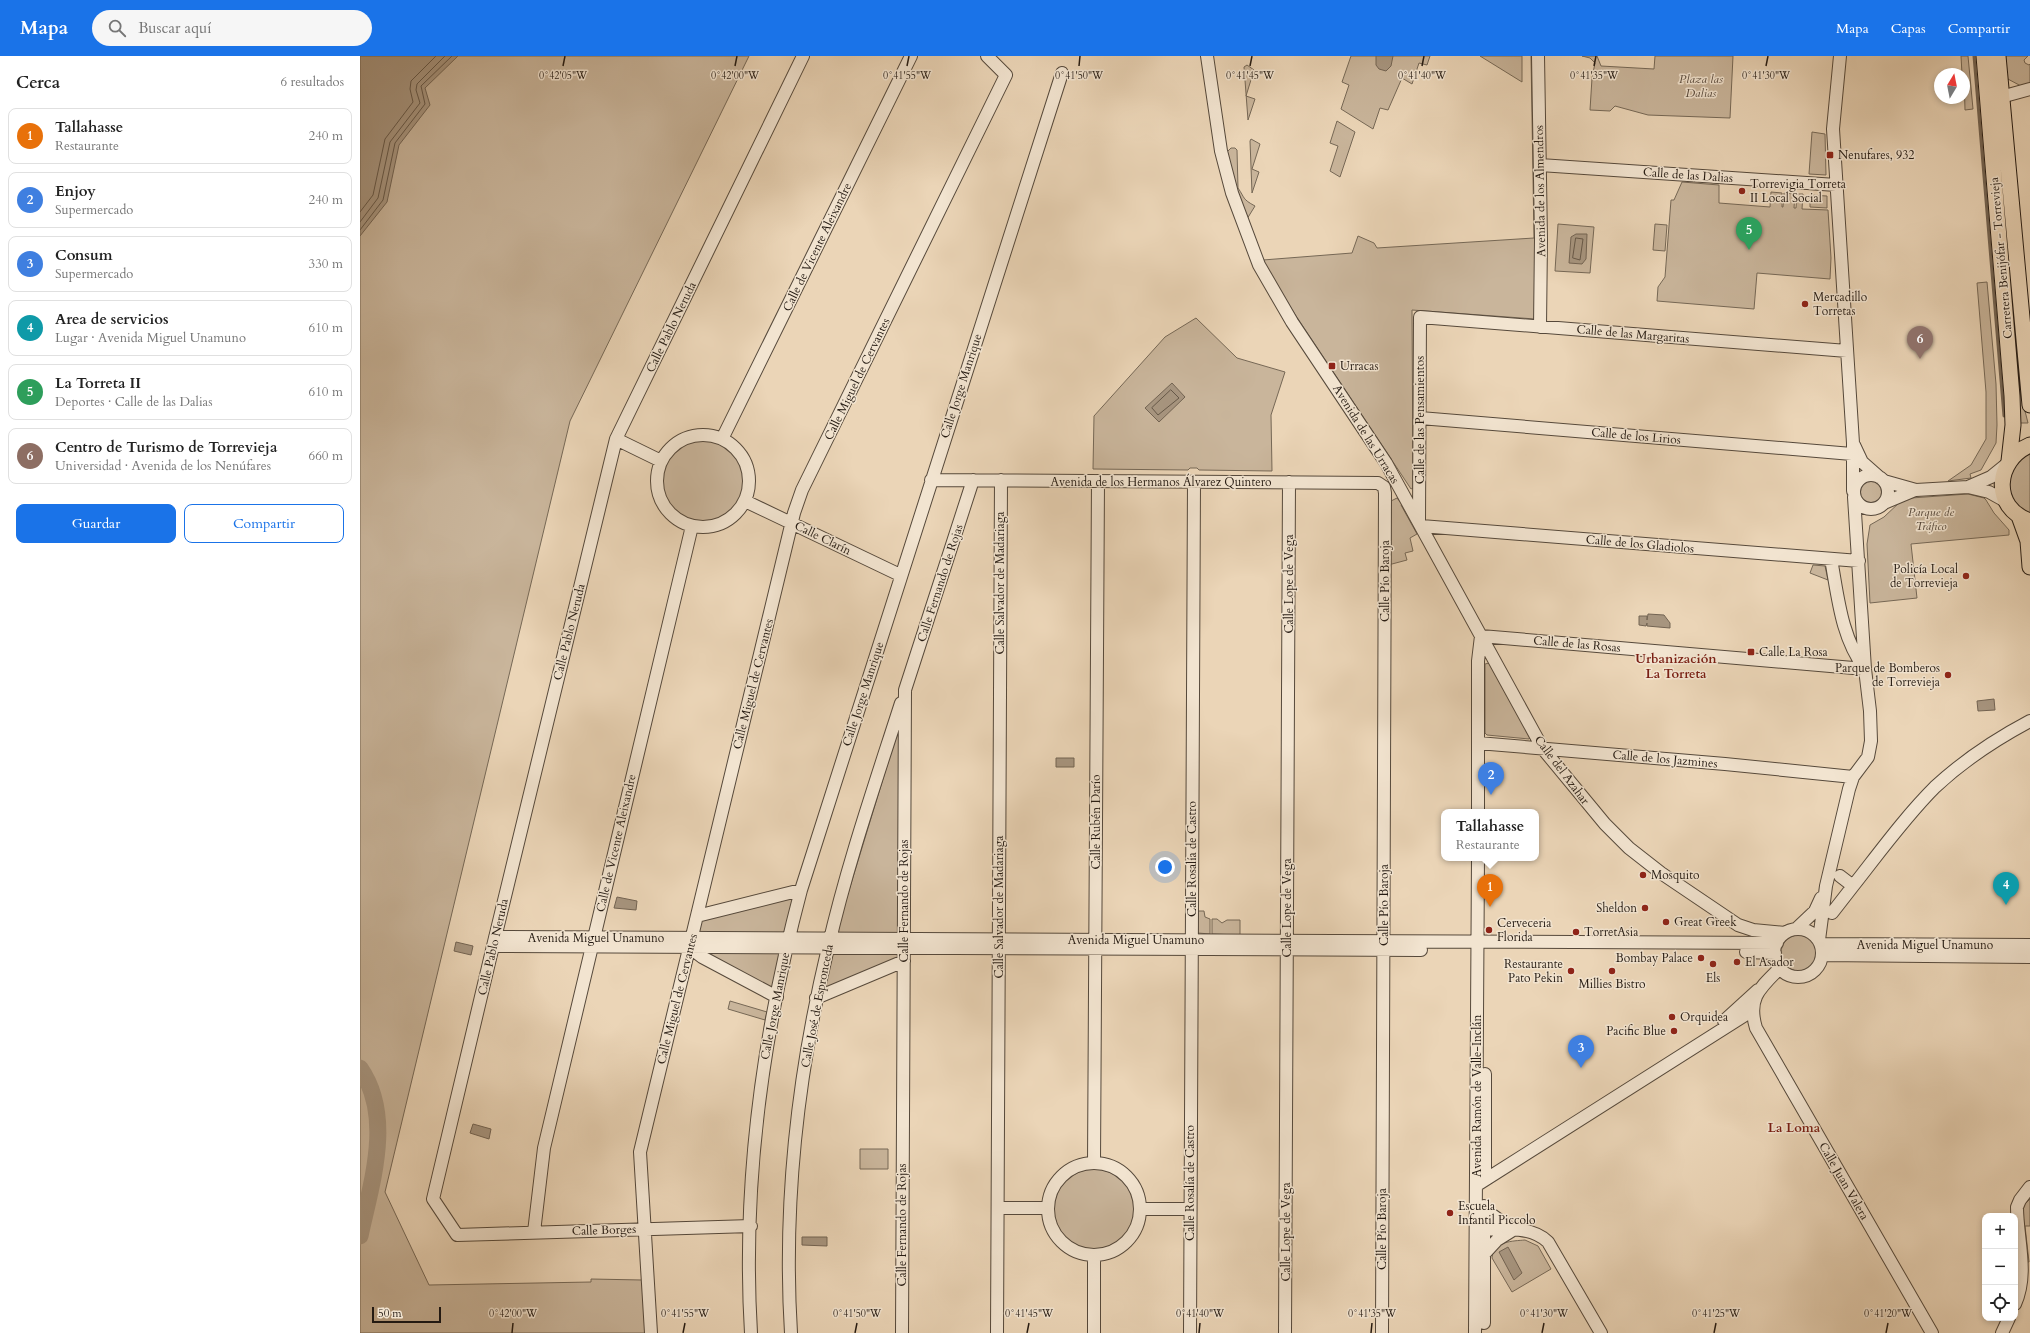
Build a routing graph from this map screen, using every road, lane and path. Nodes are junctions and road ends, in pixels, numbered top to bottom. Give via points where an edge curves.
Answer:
1 (803, 56) edge
2 (911, 56) edge
3 (987, 56) edge
4 (1207, 56) edge
5 (1538, 56) edge
6 (1840, 56) edge
7 (1984, 56) edge
8 (1998, 56) edge
9 (1062, 73) dead end
10 (2030, 89) edge
11 (2001, 97) junction
12 (1540, 165) junction
13 (1836, 185) junction
14 (1420, 317) joint
15 (1540, 327) junction
16 (1847, 351) junction
17 (2030, 405) edge
18 (1420, 418) junction
19 (616, 439) junction
20 (722, 439) junction
21 (2030, 445) edge
22 (1853, 449) junction
23 (661, 461) junction
24 (2008, 462) junction
25 (1882, 479) junction
26 (931, 480) junction
27 (973, 480) junction
28 (1001, 480) junction
29 (1098, 481) junction
30 (1194, 482) junction
31 (1289, 482) junction
32 (1968, 486) junction
33 (1401, 490) junction
34 (1916, 490) junction
35 (1386, 493) junction
36 (1854, 494) junction
37 (745, 501) junction
38 (2006, 502) junction
39 (1879, 506) junction
40 (2025, 518) edge
41 (792, 523) junction
42 (1420, 525) junction
43 (692, 526) junction
44 (1858, 546) junction
45 (1830, 559) junction
46 (1859, 561) junction
47 (2030, 567) edge
48 (900, 575) junction
49 (1480, 636) junction
50 (1865, 669) junction
51 (905, 690) junction
52 (2030, 721) edge
53 (1478, 743) junction
54 (1543, 749) junction
55 (1853, 777) junction
56 (1478, 809) edge
57 (1478, 861) edge
58 (1840, 876) dead end
59 (1826, 886) junction
60 (1853, 886) junction
61 (801, 890) junction
62 (1832, 913) dead end
63 (697, 916) junction
64 (1796, 929) junction
65 (494, 941) junction
66 (593, 942) junction
67 (690, 943) junction
68 (787, 943) junction
69 (829, 943) junction
70 (1779, 943) junction
71 (904, 944) junction
72 (999, 944) junction
73 (1095, 945) junction
74 (1192, 945) junction
75 (2030, 945) edge
76 (1287, 946) junction
77 (1384, 946) junction
78 (1820, 946) junction
79 (1480, 948) junction
80 (2030, 957) edge
81 (904, 961) junction
82 (1780, 968) junction
83 (1759, 989) junction
84 (776, 997) junction
85 (816, 998) junction
86 (1753, 1010) junction
87 (1692, 1047) junction
88 (1094, 1163) junction
89 (1481, 1183) junction
90 (2028, 1192) edge
91 (998, 1208) junction
92 (1048, 1208) junction
93 (1140, 1209) junction
94 (1190, 1209) junction
95 (1484, 1209) junction
96 (751, 1226) junction
97 (644, 1229) junction
98 (1481, 1229) junction
99 (1513, 1230) junction
100 (534, 1232) junction
101 (457, 1235) joint
102 (1485, 1253) junction
103 (1094, 1255) junction
104 (2018, 1297) edge
105 (2008, 1321) edge
106 (651, 1333) edge
107 (752, 1333) edge
108 (791, 1333) edge
109 (902, 1333) edge
110 (997, 1333) edge
111 (1094, 1333) edge
112 (1190, 1333) edge
113 (1285, 1333) edge
114 (1382, 1333) edge
115 (1475, 1333) edge
116 (1484, 1333) edge
117 (1602, 1333) edge
118 (1932, 1333) edge
119 (2002, 1333) edge

1 - 19 street, Calle Pablo Neruda
2 - 20 street, Calle de Vicente Aleixandre
3 - 41 street, Calle Miguel de Cervantes via 1006,75 802,490
4 - 33 street, Avenida de las Urracas via 1221,151 1232,193 1259,265 1285,310 1343,396
5 - 12 street, Avenida de los Almendros
6 - 13 street via 1833,129
7 - 24 main road, Carretera Benijófar - Torrevieja via 2012,388 2013,426
8 - 11 main road, Carretera Benijófar - Torrevieja
9 - 26 street, Calle Jorge Manrique
10 - 11 street
11 - 17 main road, Carretera Benijófar - Torrevieja
12 - 13 street, Calle de las Dalias
12 - 15 street, Avenida de los Almendros
13 - 16 street
14 - 15 street, Calle de las Margaritas
14 - 18 street, Calle de las Pensamientos
15 - 16 street, Calle de las Margaritas
16 - 22 street
18 - 22 street, Calle de los Lirios
18 - 42 street, Calle de las Pensamientos
19 - 23 street
19 - 65 street, Calle Pablo Neruda
20 - 23 street via 703,435 683,439 674,445
20 - 37 street via 739,452 748,470 749,490
21 - 24 main road via 2015,454
22 - 25 street via 1862,462
22 - 36 street
23 - 43 street via 657,487 663,504 675,518
24 - 32 street via 1991,477
24 - 38 main road, Carretera Benijófar - Torrevieja via 2002,486
25 - 34 street
25 - 36 street via 1865,476 1857,482
25 - 39 street via 1887,486 1888,495
26 - 27 street, Avenida de los Hermanos Álvarez Quintero
26 - 48 street, Calle Jorge Manrique
27 - 28 street, Avenida de los Hermanos Álvarez Quintero
27 - 51 street, Calle Fernando de Rojas
28 - 29 street, Avenida de los Hermanos Álvarez Quintero
28 - 72 street, Calle Salvador de Madariaga
29 - 30 street, Avenida de los Hermanos Álvarez Quintero
29 - 73 street, Calle Rubén Darío
30 - 31 street, Avenida de los Hermanos Álvarez Quintero
30 - 74 street, Calle Rosalía de Castro
31 - 35 street, Avenida de los Hermanos Álvarez Quintero via 1378,483 1384,487
31 - 76 street, Calle Lope de Vega
32 - 34 street
32 - 38 street via 1989,492
33 - 35 street
33 - 42 street, Avenida de las Urracas
34 - 39 street
35 - 77 street, Calle Pío Baroja
36 - 39 street via 1856,502 1864,508
36 - 44 street
37 - 41 street, Calle Clarín
37 - 43 street via 735,515 723,523 710,527
38 - 40 main road
39 - 44 street via 1865,519
40 - 47 main road
41 - 48 street, Calle Clarín
41 - 63 street, Calle Miguel de Cervantes
42 - 45 street, Calle de los Gladiolos
42 - 49 street, Calle del Azahar
43 - 66 street, Calle de Vicente Aleixandre
44 - 46 street
45 - 46 street, Calle de los Gladiolos
45 - 50 street via 1846,634 1853,652
46 - 50 street
48 - 61 street, Calle Jorge Manrique
49 - 50 street, Calle de las Rosas
49 - 53 street
49 - 54 street, Calle del Azahar
50 - 55 street via 1871,746 1868,757
51 - 69 street, Calle José de Espronceda via 846,878
51 - 71 street, Calle Fernando de Rojas
52 - 60 street via 1988,746 1935,787
53 - 54 street, Calle de los Jazmines
53 - 56 street
54 - 55 street, Calle de los Jazmines
54 - 70 street, Calle del Azahar via 1605,824 1629,848 1738,925
55 - 59 street
57 - 79 street, Avenida Ramón de Valle-Inclán
58 - 60 street
59 - 64 street via 1815,911
59 - 78 street
60 - 62 street
61 - 63 street
61 - 68 street, Calle Jorge Manrique
63 - 67 street, Calle Miguel de Cervantes
64 - 70 street
64 - 78 street via 1809,932
65 - 66 street, Avenida Miguel Unamuno
65 - 101 street, Calle Pablo Neruda via 433,1199
66 - 67 street, Avenida Miguel Unamuno
66 - 100 street, Calle de Vicente Aleixandre via 544,1148
67 - 68 street, Avenida Miguel Unamuno
67 - 84 street via 702,957
67 - 97 street, Calle Miguel de Cervantes via 640,1152
68 - 69 street, Avenida Miguel Unamuno
68 - 84 street, Calle Jorge Manrique
69 - 71 street, Avenida Miguel Unamuno
69 - 85 street, Calle José de Espronceda
70 - 79 street, Avenida Miguel Unamuno
70 - 82 street
71 - 72 street, Avenida Miguel Unamuno
71 - 81 street, Calle Fernando de Rojas
72 - 73 street, Avenida Miguel Unamuno
72 - 91 street, Calle Salvador de Madariaga
73 - 74 street, Avenida Miguel Unamuno
73 - 88 street, Calle Rubén Darío
74 - 76 street, Avenida Miguel Unamuno
74 - 94 street, Calle Rosalía de Castro
75 - 78 street, Avenida Miguel Unamuno
76 - 77 street, Avenida Miguel Unamuno
76 - 113 street, Calle Lope de Vega
77 - 79 street, Avenida Miguel Unamuno
77 - 114 street, Calle Pío Baroja
78 - 80 street, Avenida Miguel Unamuno
78 - 82 street via 1820,964 1804,976 1792,976
79 - 89 street, Avenida Ramón de Valle-Inclán
81 - 85 street
81 - 109 street, Calle Fernando de Rojas
82 - 83 street, Calle Juan Valera
83 - 86 street, Calle Juan Valera
83 - 87 street
84 - 96 street, Calle Jorge Manrique via 762,1077
85 - 108 street, Calle José de Espronceda via 802,1082 791,1191
86 - 87 street
86 - 118 street, Calle Juan Valera via 1756,1028
87 - 89 street
88 - 92 street via 1084,1164 1065,1173 1053,1188
88 - 93 street via 1104,1164 1123,1173 1136,1189
89 - 95 street, Avenida Ramón de Valle-Inclán
89 - 98 street, Avenida Ramón de Valle-Inclán
90 - 104 street via 2017,1207 2022,1276
91 - 92 street
91 - 110 street, Calle Salvador de Madariaga
92 - 103 street via 1052,1228 1065,1245 1084,1254
93 - 94 street
93 - 103 street via 1137,1226 1127,1241 1112,1251
94 - 112 street, Calle Rosalía de Castro
95 - 98 street, Avenida Ramón de Valle-Inclán
95 - 99 street
96 - 97 street, Calle Borges
96 - 107 street, Calle Jorge Manrique
97 - 100 street, Calle Borges
97 - 106 street, Calle Miguel de Cervantes
98 - 99 street
98 - 102 street, Avenida Ramón de Valle-Inclán
98 - 115 street, Avenida Ramón de Valle-Inclán
99 - 102 street via 1497,1240
99 - 117 street via 1533,1232 1548,1242
100 - 101 street, Calle Borges
102 - 116 street, Avenida Ramón de Valle-Inclán
103 - 111 street
105 - 119 street

